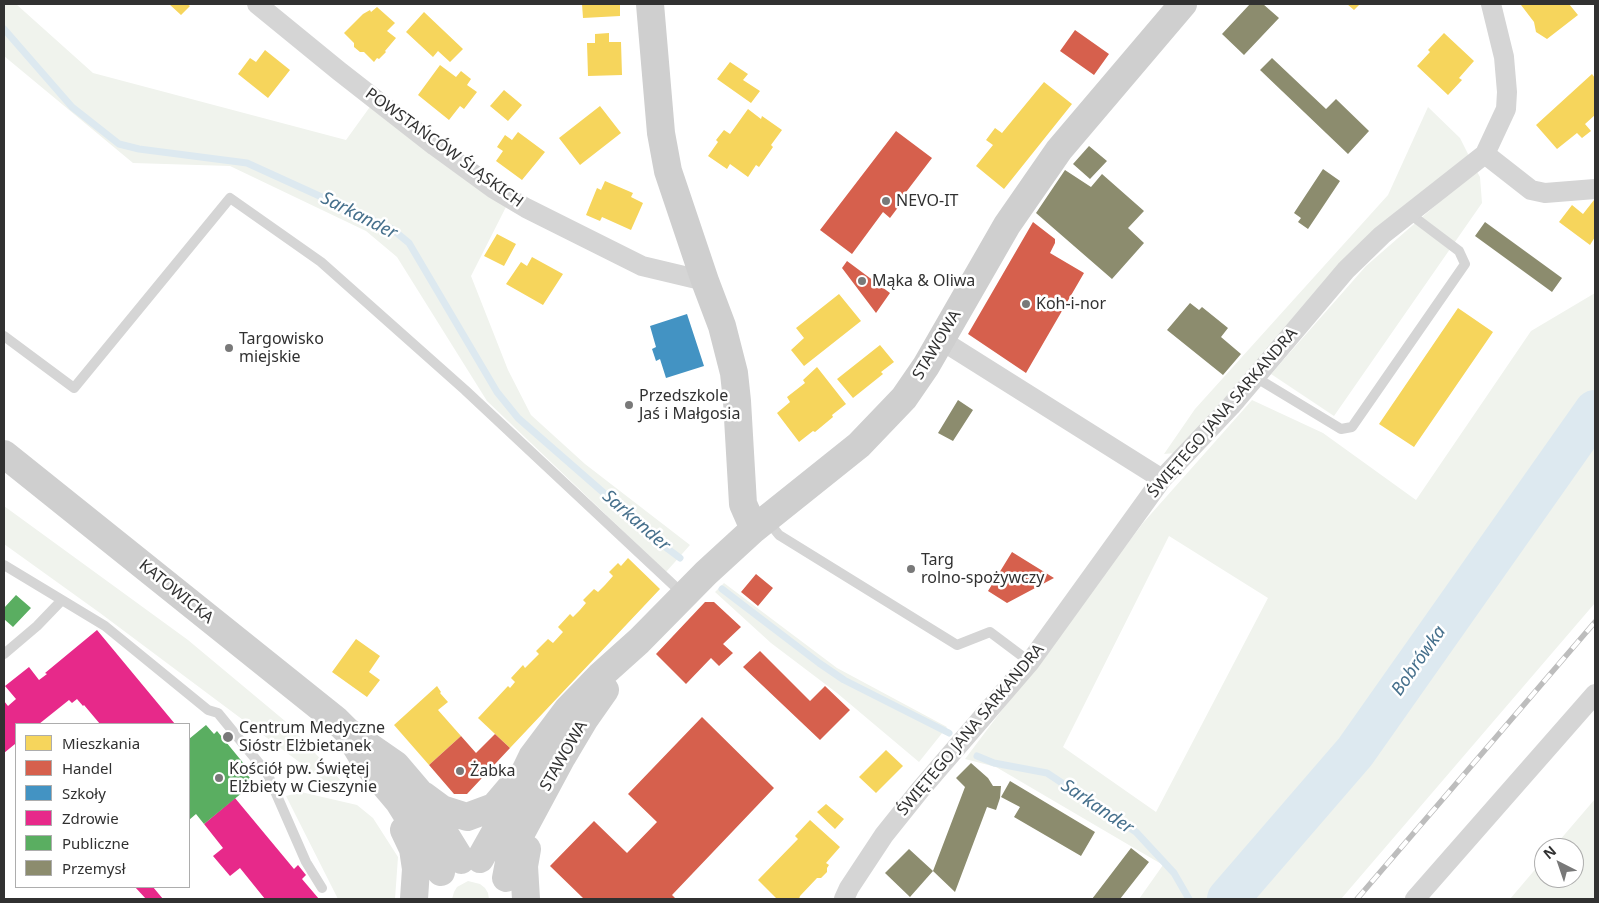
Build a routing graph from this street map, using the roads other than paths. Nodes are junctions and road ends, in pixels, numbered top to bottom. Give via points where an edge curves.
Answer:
1 (258, 4) edge
2 (650, 4) edge
3 (1183, 4) edge
4 (1491, 4) edge
5 (1485, 154) junction
6 (1595, 189) edge
7 (1410, 214) junction
8 (705, 281) junction
9 (4, 336) edge
10 (941, 340) junction
11 (1255, 377) junction
12 (4, 454) edge
13 (1162, 479) junction
14 (760, 524) junction
15 (4, 564) edge
16 (684, 595) junction
17 (62, 600) junction
18 (639, 642) junction
19 (4, 654) edge
20 (1030, 662) junction
21 (1595, 694) edge
22 (347, 731) junction
23 (532, 757) junction
24 (366, 763) junction
25 (419, 792) junction
26 (529, 820) junction
27 (461, 864) junction
28 (322, 888) dead end
29 (509, 889) edge
30 (414, 899) edge
31 (432, 899) edge
32 (526, 899) edge
33 (844, 899) edge
34 (1416, 899) edge

1 - 8 street, POWSTAŃCÓW ŚLĄSKICH via 435,146 526,208 642,266
2 - 8 street via 666,161
3 - 10 street, STAWOWA via 1059,150 1007,225
4 - 5 street, ŚWIĘTEGO JANA SARKANDRA via 1504,57 1506,109
5 - 6 street via 1531,190 1544,193
5 - 7 street, ŚWIĘTEGO JANA SARKANDRA
7 - 11 street, ŚWIĘTEGO JANA SARKANDRA via 1382,235 1346,270
7 - 11 lane via 1459,251 1465,264 1352,427 1341,429
8 - 14 street via 722,326 734,373 743,504
9 - 16 lane via 74,388 230,198 321,262 465,390
10 - 13 street
10 - 14 street, STAWOWA via 904,398 860,444
11 - 13 street, ŚWIĘTEGO JANA SARKANDRA
12 - 22 street, KATOWICKA
13 - 20 street, ŚWIĘTEGO JANA SARKANDRA
14 - 16 street, STAWOWA
14 - 20 lane via 957,645 990,632
15 - 17 lane
16 - 18 street, STAWOWA
17 - 19 lane
17 - 28 lane via 105,626 208,710 218,713 267,773 306,862
18 - 23 street, STAWOWA via 568,709
18 - 26 street, STAWOWA via 584,720
20 - 33 street, ŚWIĘTEGO JANA SARKANDRA via 884,835
21 - 34 street
22 - 24 street, KATOWICKA
22 - 25 street, KATOWICKA via 396,765
23 - 25 street via 494,807 467,817 442,809
23 - 27 street, STAWOWA via 498,827
24 - 27 street, KATOWICKA via 399,802 429,850
24 - 30 street via 413,849 416,869
25 - 27 street, KATOWICKA
26 - 29 street, STAWOWA via 510,857
26 - 32 street via 524,866
27 - 29 street via 490,863 499,869
27 - 31 street, STAWOWA via 434,884

